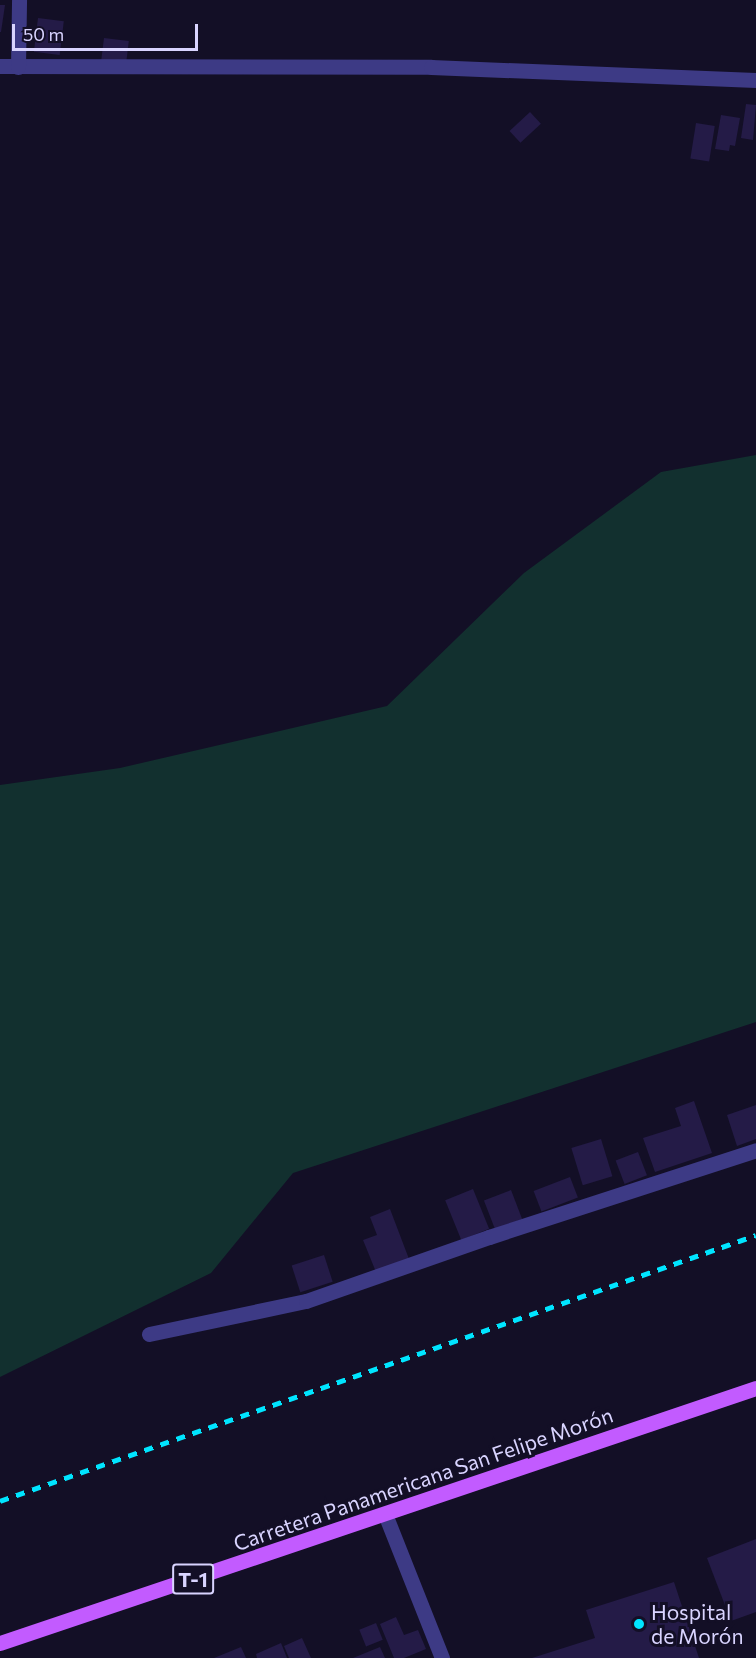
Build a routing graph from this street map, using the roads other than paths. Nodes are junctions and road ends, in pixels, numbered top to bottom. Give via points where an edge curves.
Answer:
1 (19, 0) edge
2 (0, 66) edge
3 (18, 68) junction
4 (756, 80) edge
5 (756, 1150) edge
6 (149, 1334) dead end
7 (756, 1388) edge
8 (385, 1514) junction
9 (0, 1643) edge
10 (442, 1658) edge

1 - 3 street
2 - 3 street
3 - 4 street via 431,67
5 - 6 street via 306,1301
7 - 8 main road, Carretera Panamericana San Felipe Morón / T-1
8 - 9 main road, Carretera Panamericana San Felipe Morón / T-1
8 - 10 street

